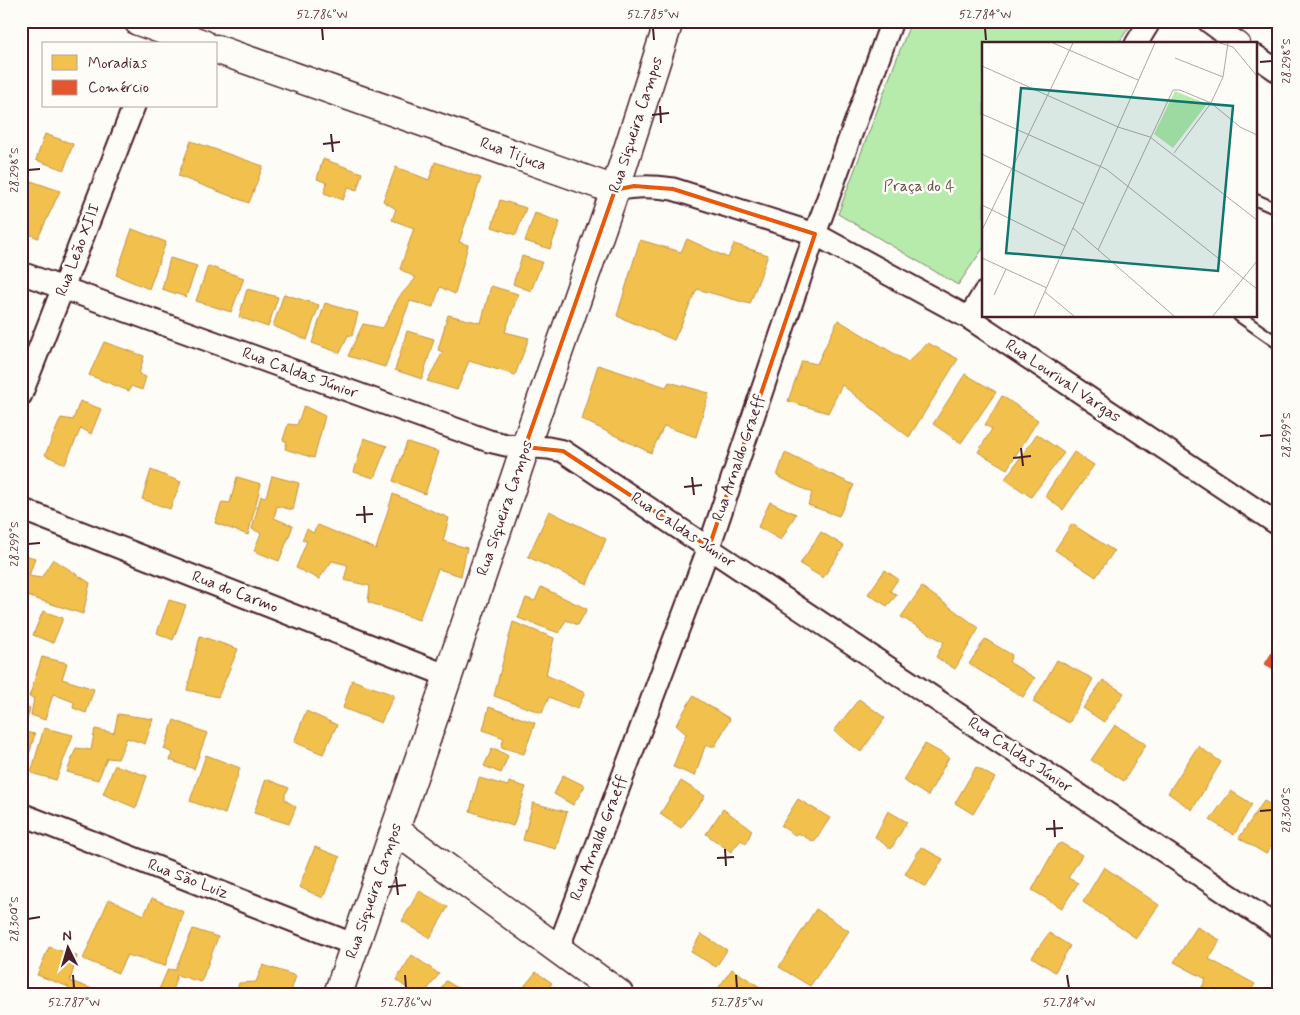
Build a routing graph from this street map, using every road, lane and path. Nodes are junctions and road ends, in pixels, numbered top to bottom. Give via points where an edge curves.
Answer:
1 (138, 21) edge
2 (669, 21) edge
3 (892, 21) edge
4 (1150, 21) edge
5 (1208, 21) edge
6 (163, 32) edge
7 (196, 42) edge
8 (1137, 42) edge
9 (1236, 42) edge
10 (218, 50) edge
11 (1258, 57) edge
12 (1279, 72) edge
13 (133, 108) edge
14 (615, 190) junction
15 (1258, 201) edge
16 (1279, 210) edge
17 (815, 234) junction
18 (21, 273) edge
19 (63, 289) junction
20 (982, 297) edge
21 (969, 318) junction
22 (1242, 318) edge
23 (1279, 344) edge
24 (21, 394) edge
25 (525, 447) junction
26 (21, 509) edge
27 (1279, 525) edge
28 (709, 547) junction
29 (448, 676) junction
30 (21, 814) edge
31 (395, 830) junction
32 (1279, 928) edge
33 (355, 944) junction
34 (558, 949) junction
35 (338, 994) edge
36 (619, 994) edge

1 - 6 main road
2 - 14 main road, Rua Siqueira Campos
3 - 17 street, Rua Arnaldo Graeff
4 - 8 street
5 - 9 street
6 - 7 main road
10 - 14 main road, Rua Tijuca
11 - 12 street
13 - 19 street, Rua Leão XIII
14 - 17 street, Rua Tijuca via 634,186 673,189
14 - 25 main road, Rua Siqueira Campos
15 - 16 lane
17 - 21 street, Rua Lourival Vargas
17 - 28 street, Rua Arnaldo Graeff
18 - 19 street, Rua Caldas Júnior
19 - 24 street, Rua Leão XIII
19 - 25 street, Rua Caldas Júnior via 489,441
20 - 21 street
21 - 27 street, Rua Lourival Vargas
22 - 23 lane
25 - 28 street, Rua Caldas Júnior via 562,451 577,459
25 - 29 main road, Rua Siqueira Campos
26 - 29 street, Rua do Carmo
28 - 32 street, Rua Caldas Júnior
28 - 34 street, Rua Arnaldo Graeff
29 - 31 main road, Rua Siqueira Campos
30 - 33 street, Rua São Luiz
31 - 33 main road, Rua Siqueira Campos
31 - 34 main road
33 - 35 main road, Rua Siqueira Campos
34 - 36 main road

